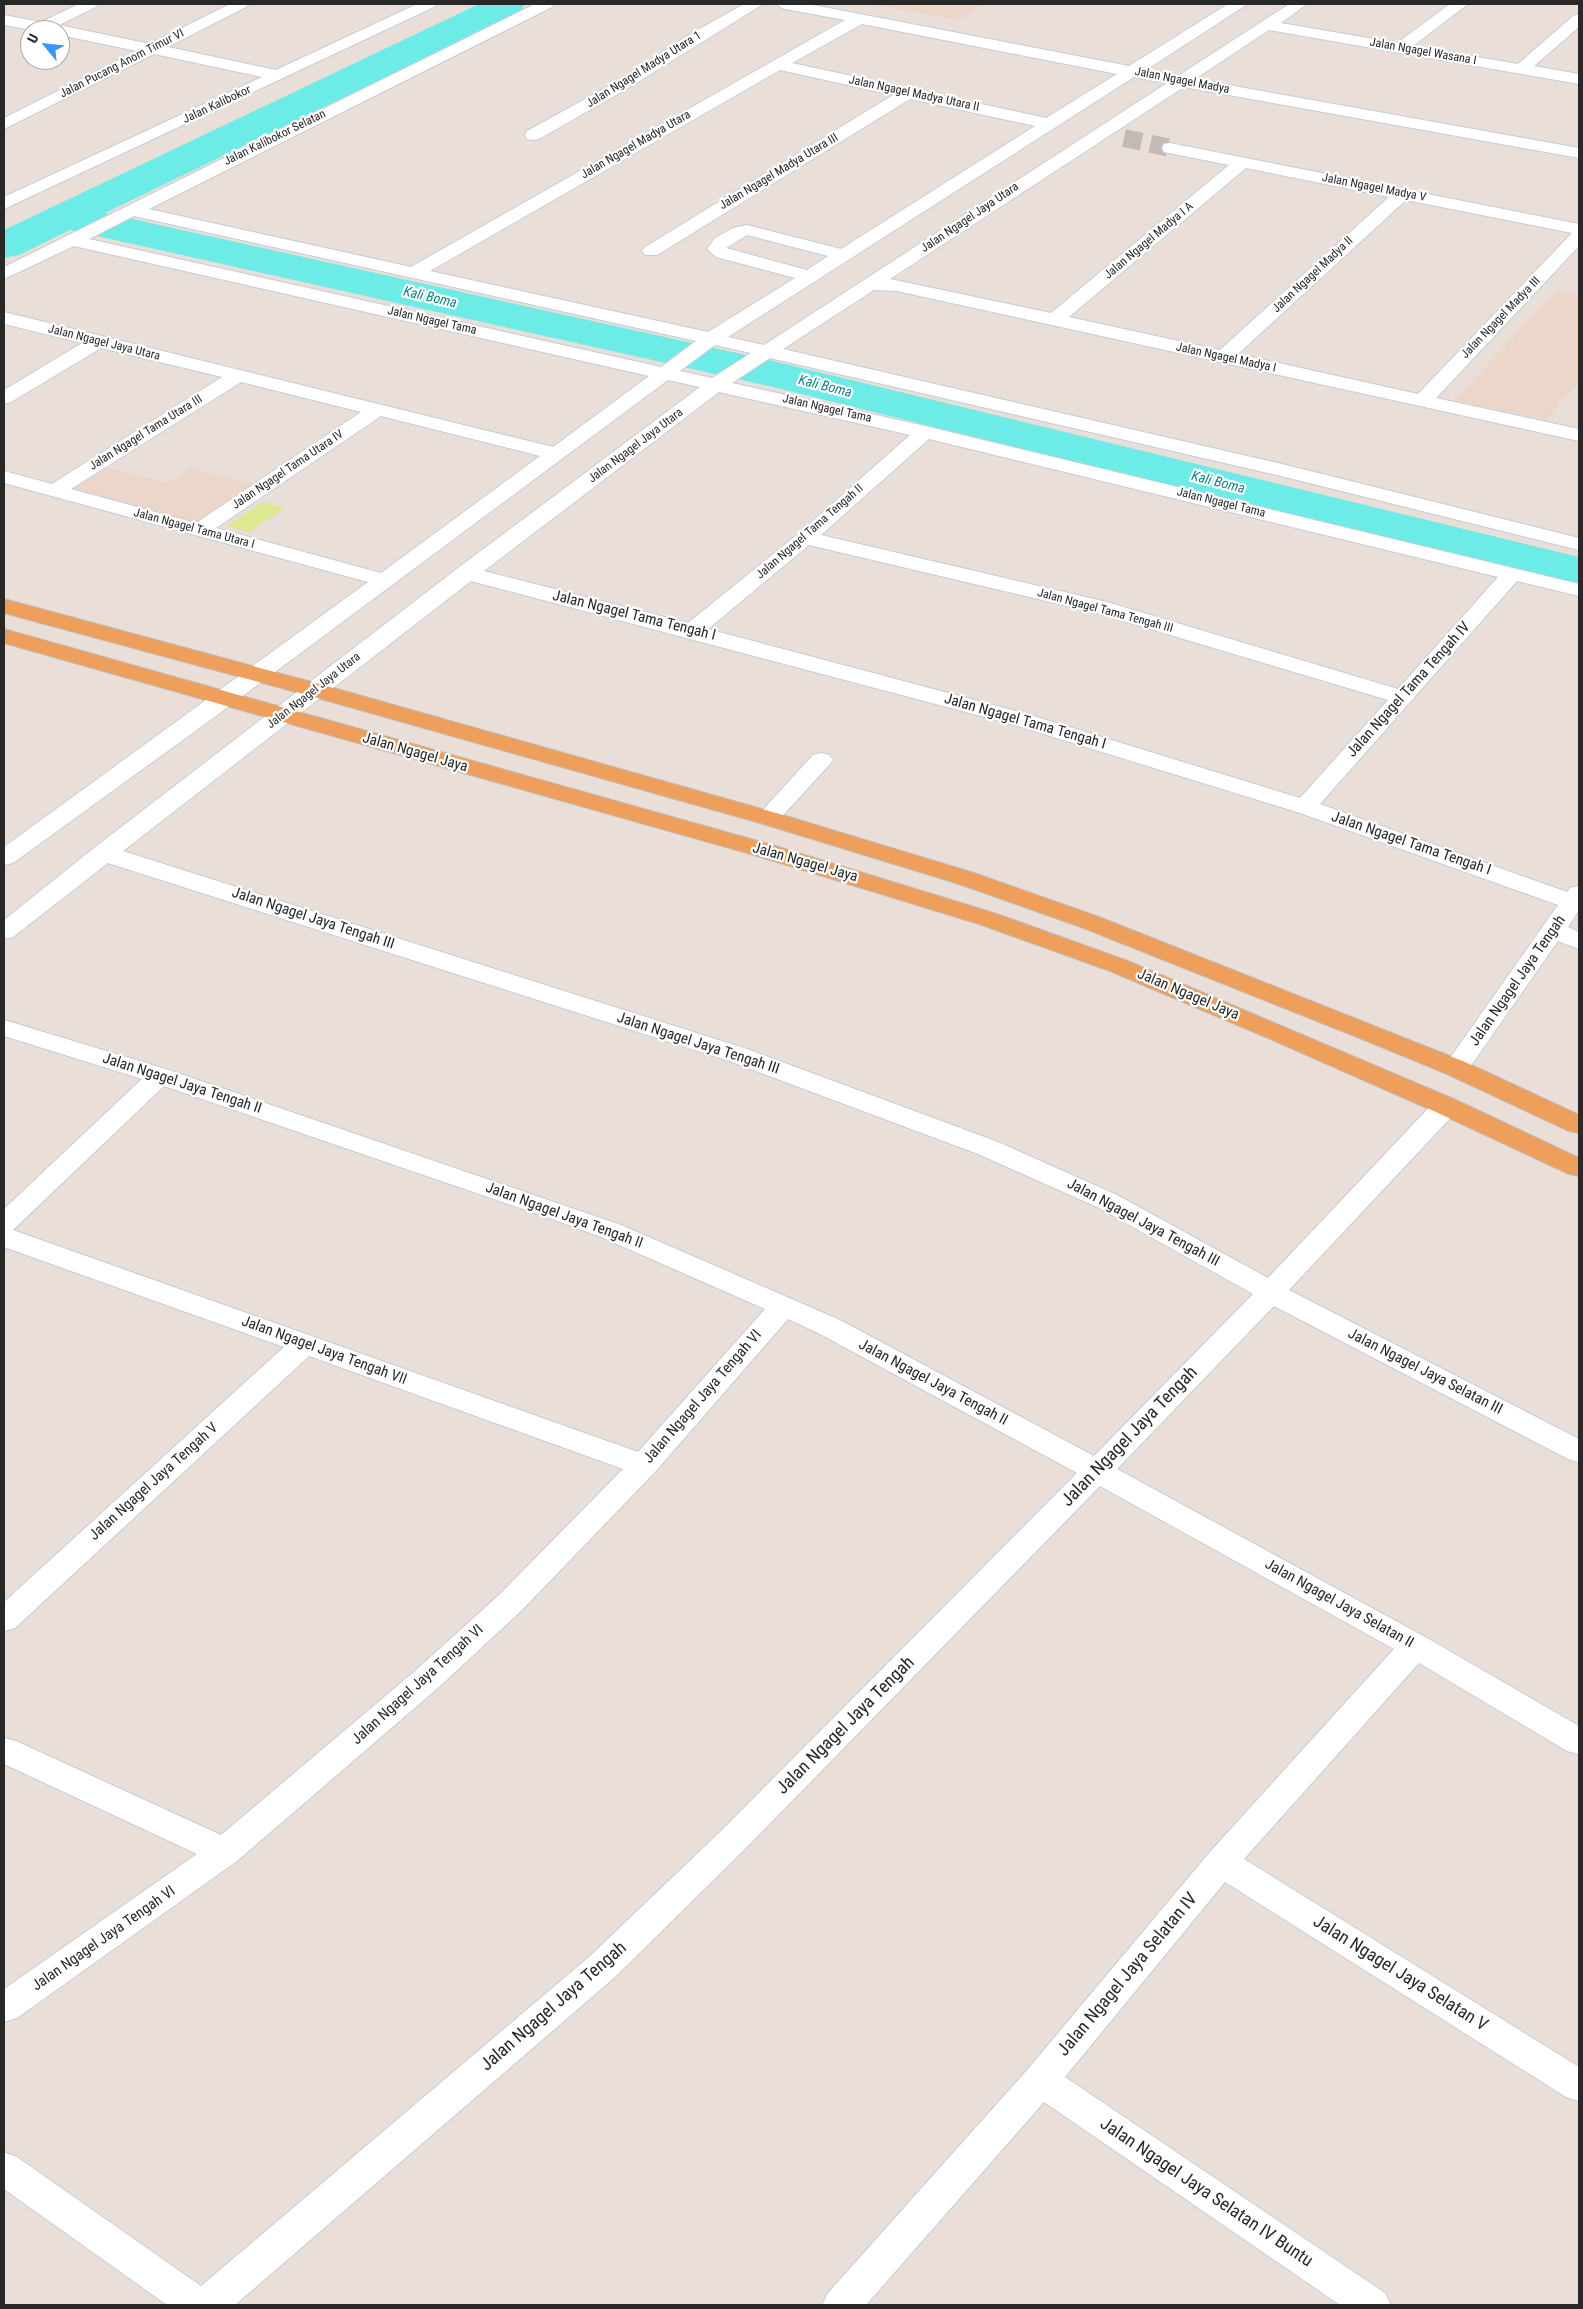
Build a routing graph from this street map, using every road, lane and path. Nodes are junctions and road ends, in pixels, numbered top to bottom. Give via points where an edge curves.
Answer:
1 (91, 4) edge
2 (241, 4) edge
3 (429, 4) edge
4 (548, 4) edge
5 (755, 4) edge
6 (785, 4) edge
7 (1299, 4) edge
8 (1460, 4) edge
9 (1230, 5) edge
10 (860, 18) junction
11 (1579, 19) edge
12 (4, 20) edge
13 (67, 20) edge
14 (20, 23) edge
15 (1266, 25) junction
16 (20, 26) edge
17 (70, 32) edge
18 (4, 34) edge
19 (1400, 48) junction
20 (153, 49) junction
21 (778, 65) junction
22 (1522, 69) junction
23 (1130, 71) junction
24 (278, 75) junction
25 (1579, 79) edge
26 (1180, 81) junction
27 (908, 93) junction
28 (4, 124) edge
29 (1049, 124) junction
30 (1099, 134) junction
31 (533, 135) dead end
32 (1124, 138) tunnel mouth
33 (1170, 148) tunnel mouth
34 (1579, 153) edge
35 (1243, 162) junction
36 (1402, 194) junction
37 (4, 204) edge
38 (125, 212) junction
39 (1579, 229) edge
40 (1579, 236) edge
41 (77, 237) junction
42 (651, 250) dead end
43 (844, 255) junction
44 (413, 273) junction
45 (4, 274) edge
46 (809, 276) junction
47 (872, 284) junction
48 (4, 318) edge
49 (1054, 320) junction
50 (99, 341) junction
51 (707, 342) junction
52 (762, 354) junction
53 (1224, 357) junction
54 (671, 368) junction
55 (237, 376) junction
56 (723, 381) junction
57 (4, 398) edge
58 (1422, 401) junction
59 (377, 410) junction
60 (925, 432) junction
61 (1579, 436) edge
62 (554, 453) junction
63 (4, 478) edge
64 (54, 491) junction
65 (199, 530) junction
66 (805, 538) junction
67 (1579, 544) edge
68 (1513, 573) junction
69 (466, 574) junction
70 (384, 580) junction
71 (1579, 590) edge
72 (4, 606) edge
73 (692, 631) junction
74 (4, 636) edge
75 (255, 674) junction
76 (315, 690) junction
77 (1401, 698) junction
78 (223, 699) junction
79 (282, 716) junction
80 (821, 760) dead end
81 (1305, 807) junction
82 (768, 818) junction
83 (14, 839) edge
84 (103, 853) junction
85 (4, 858) edge
86 (919, 863) junction
87 (889, 887) junction
88 (1576, 898) edge
89 (1555, 930) junction
90 (4, 932) edge
91 (1579, 941) edge
92 (4, 1028) edge
93 (1456, 1068) junction
94 (160, 1076) junction
95 (1446, 1106) junction
96 (1579, 1125) edge
97 (1579, 1168) edge
98 (4, 1224) edge
99 (4, 1237) edge
100 (1271, 1292) junction
101 (784, 1306) junction
102 (305, 1344) junction
103 (1579, 1452) edge
104 (644, 1465) junction
105 (1097, 1471) junction
106 (4, 1620) edge
107 (1415, 1646) junction
108 (1579, 1742) edge
109 (4, 1750) edge
110 (225, 1852) junction
111 (1221, 1862) junction
112 (4, 2008) edge
113 (1041, 2080) junction
114 (1579, 2086) edge
115 (4, 2168) edge
116 (197, 2305) edge
117 (207, 2305) edge
118 (842, 2305) edge
119 (1371, 2305) edge

1 - 13 street
2 - 20 street, Jalan Pucang Anom Timur VI
3 - 24 street, Jalan Kalibokor
4 - 38 street, Jalan Kalibokor Selatan
5 - 31 street, Jalan Ngagel Madya Utara 1
6 - 10 street, Jalan Ngagel Madya
7 - 15 street, Jalan Ngagel Jaya Utara
8 - 19 street
9 - 23 street
10 - 21 street, Jalan Ngagel Madya Utara
10 - 23 street, Jalan Ngagel Madya
11 - 22 street
12 - 14 street
15 - 19 street, Jalan Ngagel Wasana I
15 - 26 street, Jalan Ngagel Jaya Utara
16 - 18 street
17 - 20 street
19 - 22 street, Jalan Ngagel Wasana I
20 - 24 street
20 - 28 street, Jalan Pucang Anom Timur VI
21 - 27 street, Jalan Ngagel Madya Utara II
21 - 44 street, Jalan Ngagel Madya Utara
22 - 25 street, Jalan Ngagel Wasana I
23 - 26 street, Jalan Ngagel Madya
23 - 29 street
24 - 37 street, Jalan Kalibokor
26 - 30 street, Jalan Ngagel Jaya Utara
26 - 34 street, Jalan Ngagel Madya
27 - 29 street, Jalan Ngagel Madya Utara II
27 - 42 street, Jalan Ngagel Madya Utara III
29 - 43 street
30 - 32 street
30 - 47 street, Jalan Ngagel Jaya Utara
33 - 35 street, Jalan Ngagel Madya V
35 - 36 street, Jalan Ngagel Madya V
35 - 49 street, Jalan Ngagel Madya I A
36 - 39 street, Jalan Ngagel Madya V
36 - 53 street, Jalan Ngagel Madya II
38 - 41 street, Jalan Kalibokor Selatan
38 - 44 street
40 - 58 street, Jalan Ngagel Madya III
41 - 45 street, Jalan Kalibokor Selatan
41 - 54 street, Jalan Ngagel Tama
43 - 46 street
43 - 46 street via 746,230 721,242 716,249
44 - 51 street
46 - 51 street
47 - 49 street, Jalan Ngagel Madya I via 897,285
47 - 52 street, Jalan Ngagel Jaya Utara
48 - 50 street, Jalan Ngagel Jaya Utara
49 - 53 street, Jalan Ngagel Madya I
50 - 55 street, Jalan Ngagel Jaya Utara
50 - 57 street
51 - 52 street
51 - 54 street
52 - 56 street, Jalan Ngagel Jaya Utara
52 - 67 street via 1282,470
53 - 58 street, Jalan Ngagel Madya I
54 - 56 street, Jalan Ngagel Tama
54 - 62 street
55 - 59 street, Jalan Ngagel Jaya Utara
55 - 64 street, Jalan Ngagel Tama Utara III
56 - 60 street, Jalan Ngagel Tama
56 - 69 street, Jalan Ngagel Jaya Utara
58 - 61 street, Jalan Ngagel Madya I
59 - 62 street, Jalan Ngagel Jaya Utara
59 - 65 street, Jalan Ngagel Tama Utara IV
60 - 66 street, Jalan Ngagel Tama Tengah II
60 - 68 street, Jalan Ngagel Tama
62 - 70 street
63 - 64 street, Jalan Ngagel Tama Utara I
64 - 65 street, Jalan Ngagel Tama Utara I
65 - 70 street, Jalan Ngagel Tama Utara I
66 - 73 street, Jalan Ngagel Tama Tengah II
66 - 77 street, Jalan Ngagel Tama Tengah III via 1099,608
68 - 71 street, Jalan Ngagel Tama
68 - 77 street, Jalan Ngagel Tama Tengah IV
69 - 73 street, Jalan Ngagel Tama Tengah I
69 - 76 street, Jalan Ngagel Jaya Utara
70 - 75 street
72 - 75 main road, Jalan Ngagel Jaya
73 - 81 street, Jalan Ngagel Tama Tengah I via 1005,714
74 - 78 main road, Jalan Ngagel Jaya
75 - 76 main road, Jalan Ngagel Jaya
75 - 78 street
76 - 79 street, Jalan Ngagel Jaya Utara
76 - 82 main road, Jalan Ngagel Jaya
77 - 81 street, Jalan Ngagel Tama Tengah IV
78 - 79 main road, Jalan Ngagel Jaya
78 - 83 street
79 - 84 street, Jalan Ngagel Jaya Utara
79 - 87 main road, Jalan Ngagel Jaya
80 - 82 street
81 - 88 street, Jalan Ngagel Tama Tengah I
82 - 86 main road, Jalan Ngagel Jaya
83 - 85 street
84 - 90 street, Jalan Ngagel Jaya Utara
84 - 100 street, Jalan Ngagel Jaya Tengah III via 726,1051 997,1152 1107,1201
86 - 87 main road
86 - 93 main road, Jalan Ngagel Jaya via 1108,929
87 - 95 main road, Jalan Ngagel Jaya via 1046,938 1119,966
88 - 89 street, Jalan Ngagel Jaya Tengah
89 - 91 street
89 - 93 street, Jalan Ngagel Jaya Tengah
92 - 94 street, Jalan Ngagel Jaya Tengah II
93 - 96 main road, Jalan Ngagel Jaya
94 - 98 street
94 - 101 street, Jalan Ngagel Jaya Tengah II via 565,1214
95 - 97 main road, Jalan Ngagel Jaya
95 - 100 street, Jalan Ngagel Jaya Tengah
99 - 102 street, Jalan Ngagel Jaya Tengah VII
100 - 103 street, Jalan Ngagel Jaya Selatan III
100 - 105 street, Jalan Ngagel Jaya Tengah
101 - 104 street, Jalan Ngagel Jaya Tengah VI
101 - 105 street, Jalan Ngagel Jaya Tengah II via 830,1327
102 - 104 street, Jalan Ngagel Jaya Tengah VII
102 - 106 street, Jalan Ngagel Jaya Tengah V
104 - 110 street, Jalan Ngagel Jaya Tengah VI via 510,1603 441,1667
105 - 107 street, Jalan Ngagel Jaya Selatan II
105 - 117 street, Jalan Ngagel Jaya Tengah via 733,1840 602,1967
107 - 108 street, Jalan Ngagel Jaya Selatan II
107 - 111 street, Jalan Ngagel Jaya Selatan IV
109 - 110 street
110 - 112 street, Jalan Ngagel Jaya Tengah VI
111 - 113 street, Jalan Ngagel Jaya Selatan IV
111 - 114 street, Jalan Ngagel Jaya Selatan V
113 - 118 street, Jalan Ngagel Jaya Selatan IV
113 - 119 street, Jalan Ngagel Jaya Selatan IV Buntu
115 - 116 street

